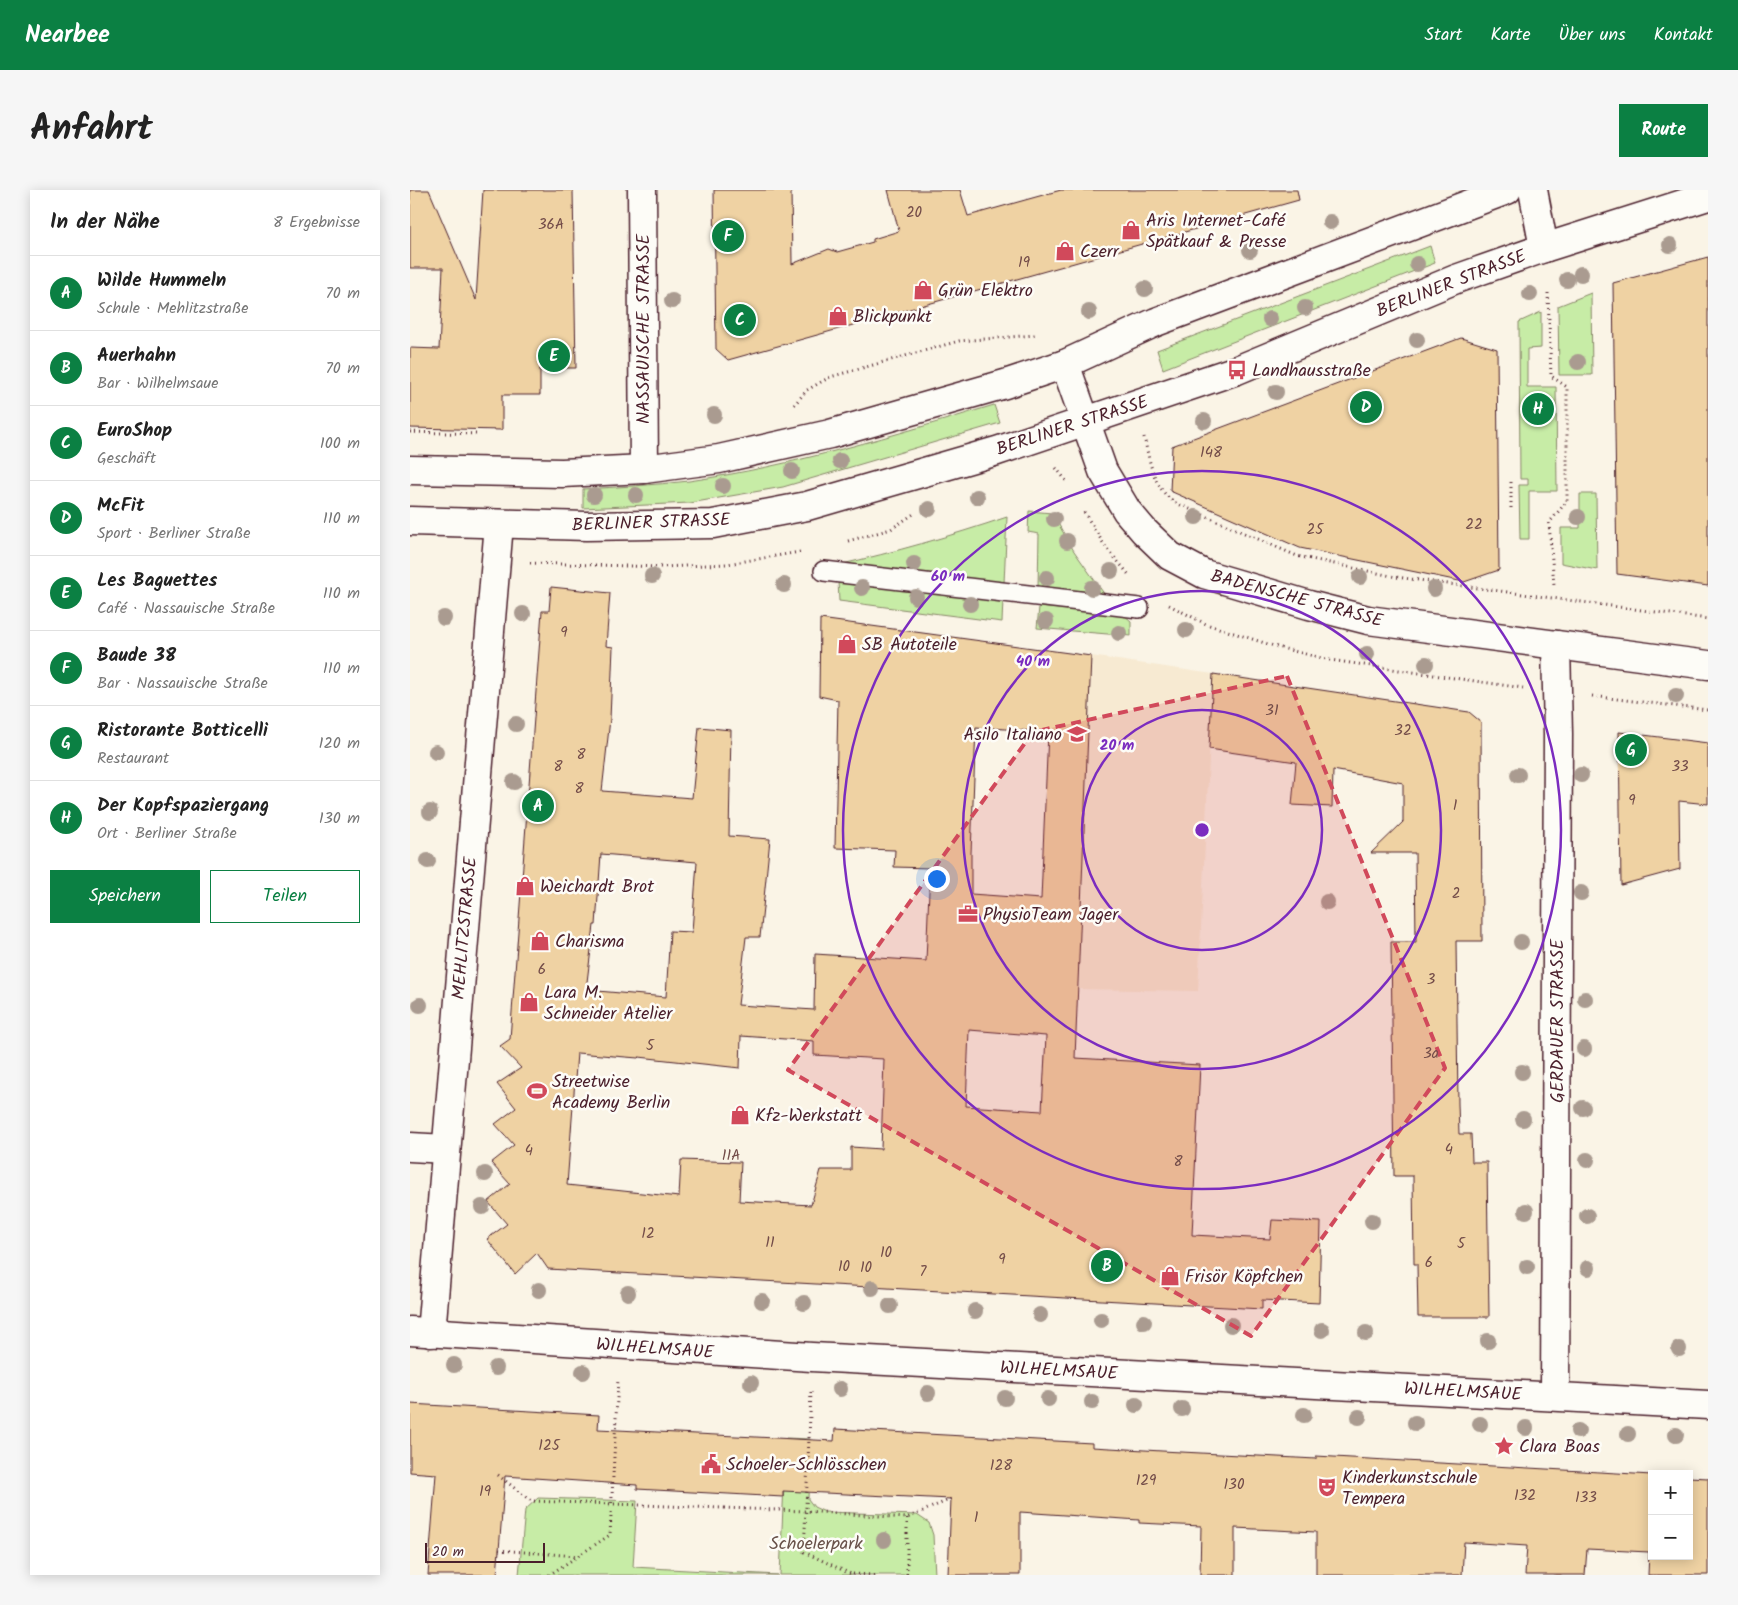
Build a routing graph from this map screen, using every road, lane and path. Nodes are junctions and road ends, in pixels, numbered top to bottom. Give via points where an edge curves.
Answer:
1 (642, 190) edge
2 (1507, 190) edge
3 (1533, 190) edge
4 (1708, 196) edge
5 (1544, 248) junction
6 (1548, 293) dead end
7 (1038, 335) dead end
8 (1065, 364) junction
9 (790, 408) dead end
10 (1084, 421) junction
11 (1152, 467) dead end
12 (644, 469) junction
13 (410, 470) edge
14 (1510, 482) dead end
15 (1510, 511) dead end
16 (410, 521) edge
17 (499, 524) junction
18 (824, 571) dead end
19 (1554, 585) dead end
20 (1139, 608) dead end
21 (1708, 619) edge
22 (1556, 645) junction
23 (1708, 665) edge
24 (1583, 695) dead end
25 (1708, 710) edge
26 (410, 1147) edge
27 (446, 1149) junction
28 (421, 1332) edge
29 (620, 1345) junction
30 (812, 1357) junction
31 (1555, 1396) junction
32 (1708, 1405) edge
33 (498, 1475) dead end
34 (951, 1499) dead end
35 (612, 1503) junction
36 (805, 1511) junction
37 (907, 1518) junction
38 (499, 1550) dead end
39 (577, 1556) junction
40 (549, 1575) edge
41 (853, 1575) edge
42 (876, 1575) edge
43 (907, 1575) edge

1 - 12 street, NASSAUISCHE STRASSE
2 - 8 street via 1156,322
3 - 5 street
4 - 5 street, BERLINER STRASSE
5 - 10 street, BERLINER STRASSE via 1450,281 1237,370
6 - 19 path via 1551,376 1567,388 1567,501 1549,523
7 - 9 path via 959,341 830,377 808,390
8 - 10 street, BADENSCHE STRASSE
8 - 12 street via 830,434 719,459
10 - 17 street, BERLINER STRASSE via 857,493 713,524
10 - 22 street, BADENSCHE STRASSE via 1103,471 1127,511 1170,556 1204,574 1368,620
11 - 21 path via 1166,497 1297,556 1396,576
12 - 13 street via 562,473
14 - 15 path
16 - 17 street, BERLINER STRASSE
17 - 27 street, MEHLITZSTRASSE
18 - 20 lane
22 - 23 street, BADENSCHE STRASSE
22 - 31 street, GERDAUER STRASSE
24 - 25 path
26 - 27 street
27 - 28 street, MEHLITZSTRASSE
28 - 29 street, WILHELMSAUE
29 - 30 street, WILHELMSAUE
29 - 35 path
30 - 31 street, WILHELMSAUE
30 - 36 path
31 - 32 street, WILHELMSAUE
33 - 35 path via 531,1500
34 - 37 path
35 - 36 path
35 - 39 path via 610,1535
36 - 37 path
36 - 41 path via 804,1552
37 - 43 path
38 - 39 path
39 - 40 path
41 - 42 path

